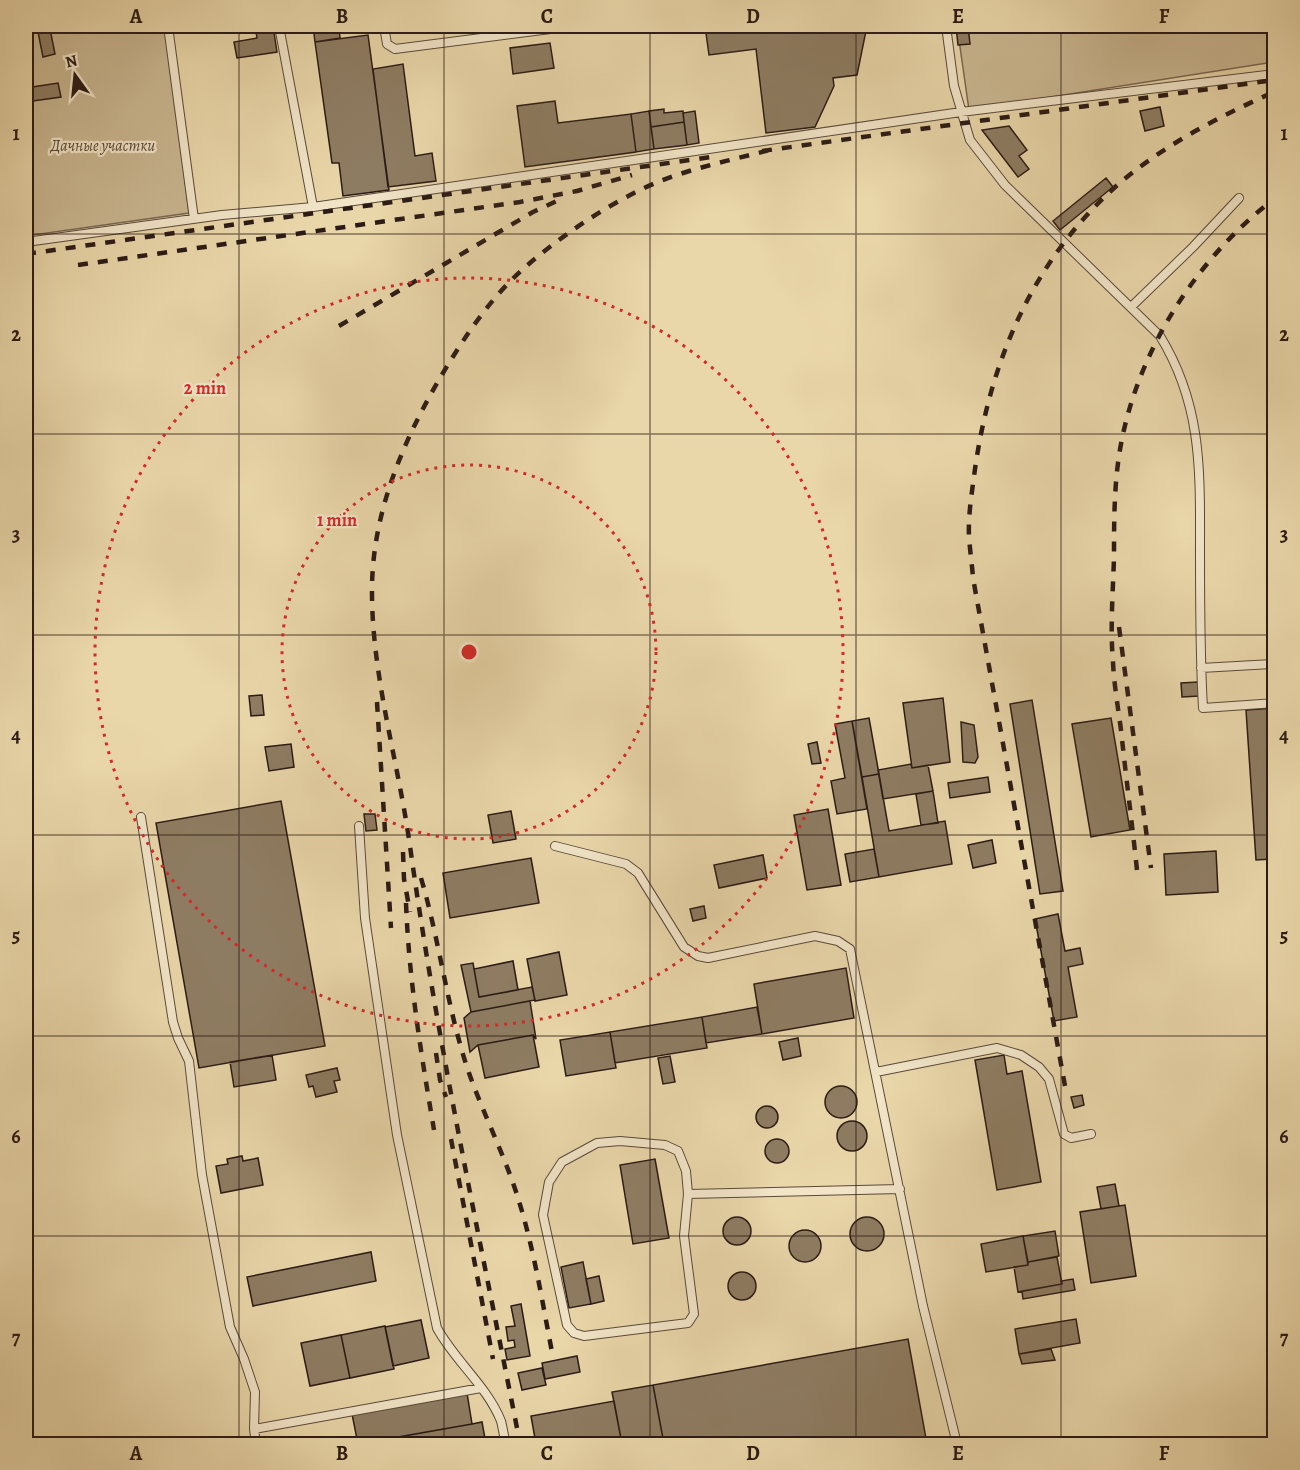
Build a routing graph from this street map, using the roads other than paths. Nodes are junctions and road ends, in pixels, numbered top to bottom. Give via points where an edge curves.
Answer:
1 (168, 26) edge
2 (199, 26) edge
3 (219, 26) edge
4 (279, 26) edge
5 (384, 26) edge
6 (574, 26) edge
7 (946, 26) edge
8 (1275, 74) edge
9 (961, 112) junction
10 (1239, 198) dead end
11 (313, 207) junction
12 (194, 219) junction
13 (26, 242) edge
14 (1131, 307) junction
15 (1275, 664) edge
16 (1201, 668) junction
17 (1275, 703) edge
18 (141, 817) dead end
19 (359, 826) dead end
20 (555, 846) dead end
21 (876, 1072) junction
22 (1091, 1134) dead end
23 (900, 1189) junction
24 (688, 1194) junction
25 (481, 1388) junction
26 (254, 1429) junction
27 (256, 1444) edge
28 (506, 1444) edge
29 (957, 1444) edge

1 - 12 lane
2 - 3 lane
4 - 11 lane
5 - 6 lane via 387,44 395,49
7 - 9 lane
8 - 9 lane
9 - 11 lane
9 - 14 lane via 970,140 1005,185
10 - 14 lane
11 - 12 lane
12 - 13 lane
14 - 16 lane via 1160,336 1175,361 1194,417 1200,466
15 - 16 lane
16 - 17 lane via 1203,708
18 - 26 lane via 172,1022 189,1061 202,1175 230,1327 255,1392
19 - 25 lane via 365,918 396,1124 437,1328
20 - 21 lane via 626,864 639,873 684,947 698,956 708,958 815,936 838,941 850,949
21 - 22 lane via 997,1048 1022,1055 1049,1079 1064,1134 1071,1138
21 - 23 lane
23 - 24 lane
23 - 29 lane via 923,1306
24 - 24 lane via 686,1172 678,1152 665,1145 597,1143 562,1162 549,1182 543,1215 567,1325 574,1333 584,1336 688,1323 694,1314 684,1236
25 - 26 lane
25 - 28 lane via 502,1424
26 - 27 lane

